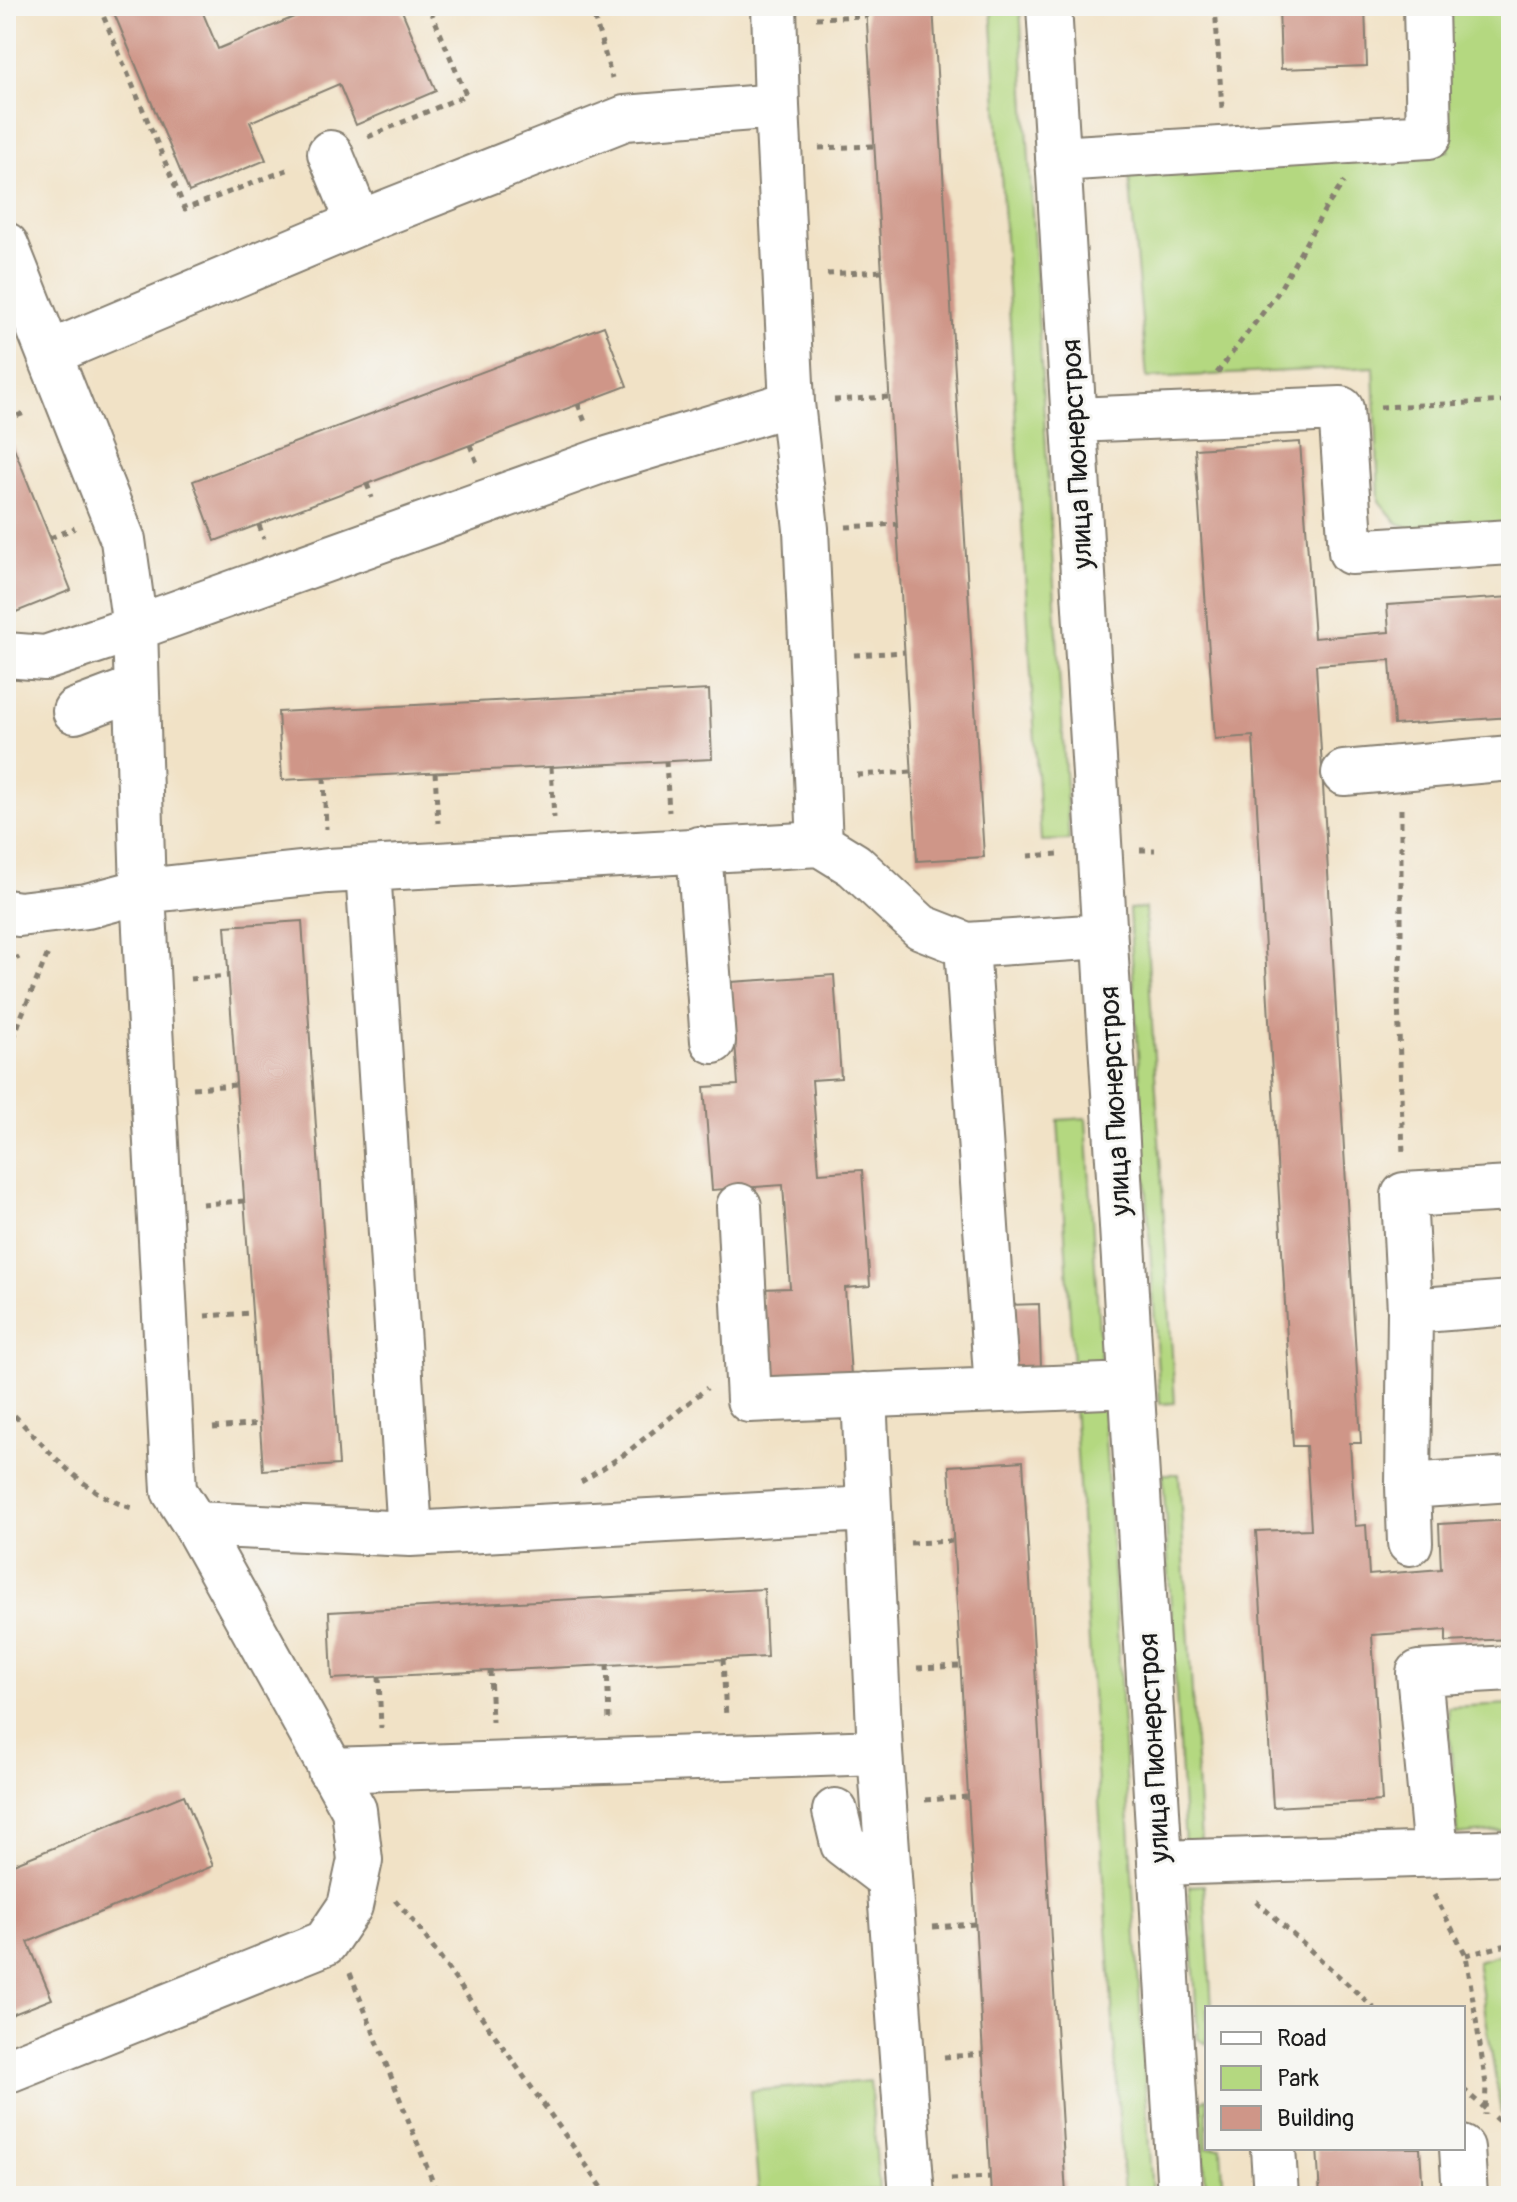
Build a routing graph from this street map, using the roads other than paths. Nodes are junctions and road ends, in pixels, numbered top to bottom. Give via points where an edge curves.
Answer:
1 (1049, 6) edge
2 (1426, 6) edge
3 (775, 13) edge
4 (777, 106) junction
5 (330, 153) road end
6 (1058, 159) junction
7 (359, 223) junction
8 (6, 245) edge
9 (50, 353) junction
10 (792, 403) junction
11 (1074, 420) junction
12 (1511, 542) edge
13 (135, 628) junction
14 (6, 655) edge
15 (136, 688) junction
16 (75, 711) dead end
17 (1511, 758) edge
18 (1344, 773) dead end
19 (820, 844) junction
20 (685, 850) junction
21 (348, 870) junction
22 (143, 891) junction
23 (6, 912) edge
24 (1104, 936) junction
25 (967, 945) junction
26 (713, 1041) dead end
27 (1511, 1189) edge
28 (739, 1206) dead end
29 (1511, 1303) edge
30 (1410, 1311) junction
31 (1131, 1385) junction
32 (997, 1390) junction
33 (864, 1395) junction
34 (1511, 1479) edge
35 (1408, 1486) junction
36 (869, 1509) junction
37 (195, 1524) junction
38 (410, 1534) junction
39 (1410, 1543) dead end
40 (1511, 1668) edge
41 (880, 1752) junction
42 (330, 1770) junction
43 (835, 1811) dead end
44 (1511, 1852) edge
45 (1424, 1853) junction
46 (1160, 1863) junction
47 (889, 1883) junction
48 (1190, 2068) edge
49 (6, 2071) edge
50 (1273, 2150) edge
51 (1462, 2150) edge
52 (912, 2196) edge
53 (1180, 2196) edge
54 (1276, 2196) edge
55 (1465, 2196) edge

1 - 6 street, улица Пионерстроя
2 - 6 street via 1429,136
3 - 4 street
4 - 7 street via 625,118
4 - 10 street
5 - 7 street
6 - 11 street, улица Пионерстроя
7 - 9 street
8 - 9 street
9 - 13 street via 123,540
10 - 13 street via 601,461
10 - 19 street via 806,529
11 - 12 street via 1341,409 1351,552
11 - 24 street, улица Пионерстроя
13 - 14 street via 45,658
13 - 15 street
15 - 16 street
15 - 22 street
17 - 18 street
19 - 20 street
19 - 25 street via 854,865 921,927
20 - 21 street
20 - 26 street
21 - 22 street
21 - 38 street
22 - 23 street via 87,906
22 - 37 street via 174,1491
24 - 25 street
24 - 31 street, улица Пионерстроя
25 - 32 street
27 - 30 street via 1404,1195
28 - 33 street via 749,1400
29 - 30 street
30 - 35 street
31 - 32 street
31 - 46 street, улица Пионерстроя
32 - 33 street
33 - 36 street
34 - 35 street
35 - 39 street
36 - 38 street
36 - 41 street
37 - 38 street
37 - 42 street
40 - 45 street via 1419,1673
41 - 42 street
41 - 47 street
42 - 49 street via 354,1810 360,1860 350,1906 325,1943
43 - 47 street via 843,1844
44 - 45 street
45 - 46 street
46 - 48 street, улица Пионерстроя
47 - 52 street
48 - 53 street, улица Пионерстроя
50 - 54 street
51 - 55 street

